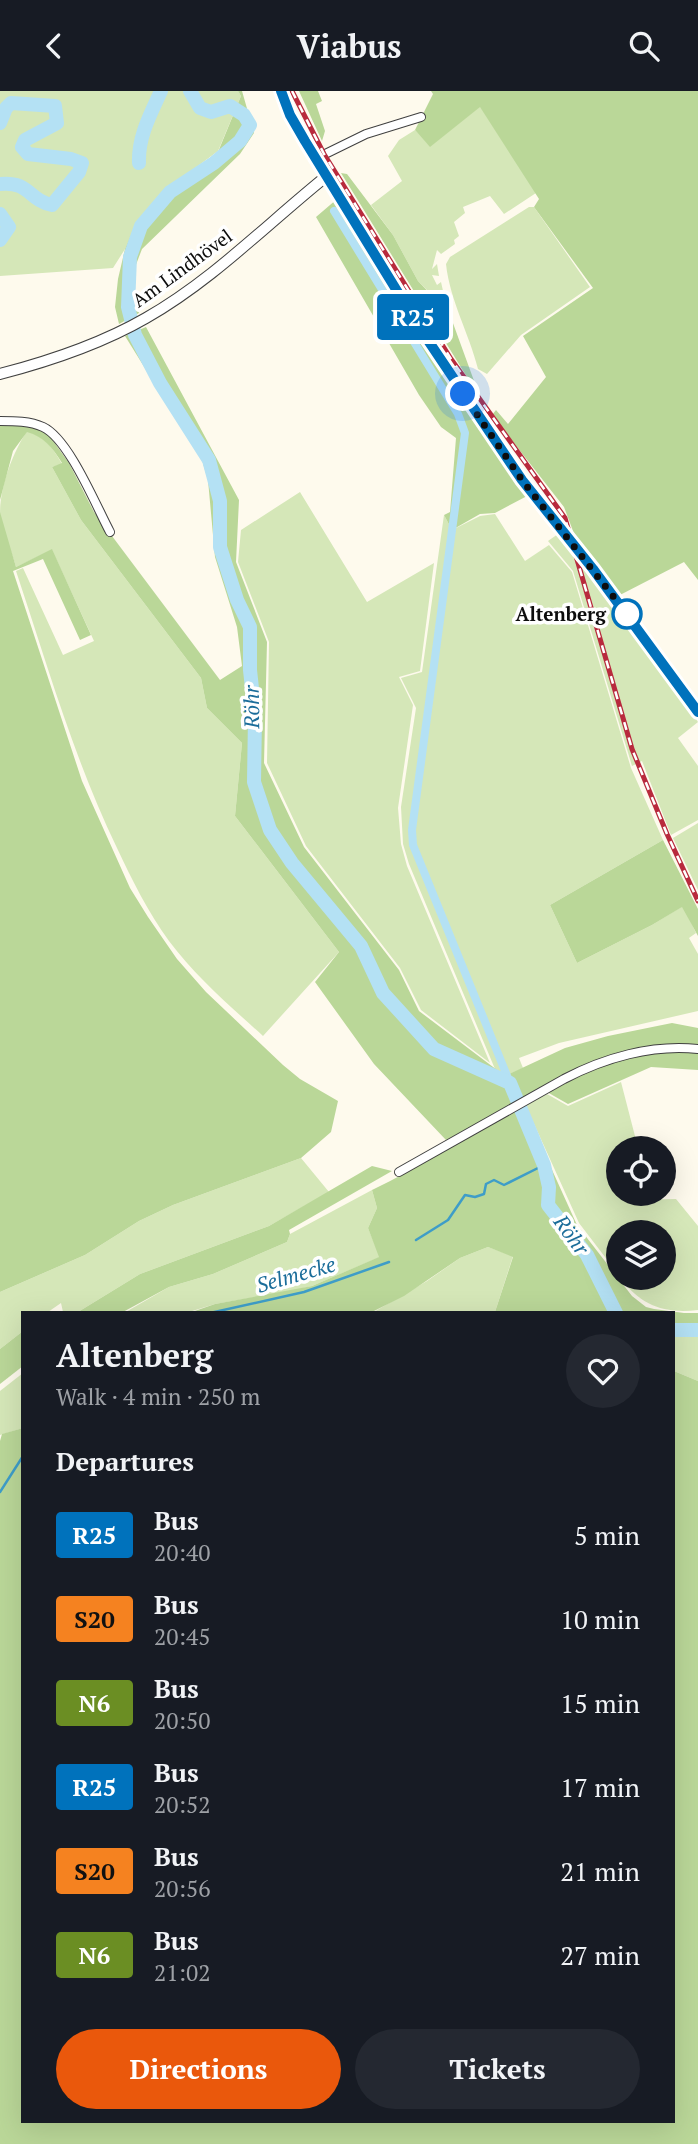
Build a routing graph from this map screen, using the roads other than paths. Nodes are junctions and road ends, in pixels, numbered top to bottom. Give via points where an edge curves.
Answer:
1 (281, 91) edge
2 (421, 117) dead end
3 (317, 158) junction
4 (327, 175) junction
5 (0, 374) edge
6 (0, 421) edge
7 (110, 532) dead end
8 (698, 713) edge
9 (698, 1049) edge
10 (399, 1172) dead end

1 - 3 main road
2 - 3 street via 366,134
3 - 4 main road
4 - 5 street, Am Lindhövel via 204,279 145,319 54,359
4 - 8 main road via 421,330 522,480
6 - 7 street via 35,424 55,435
9 - 10 street via 652,1049 607,1060 564,1079

